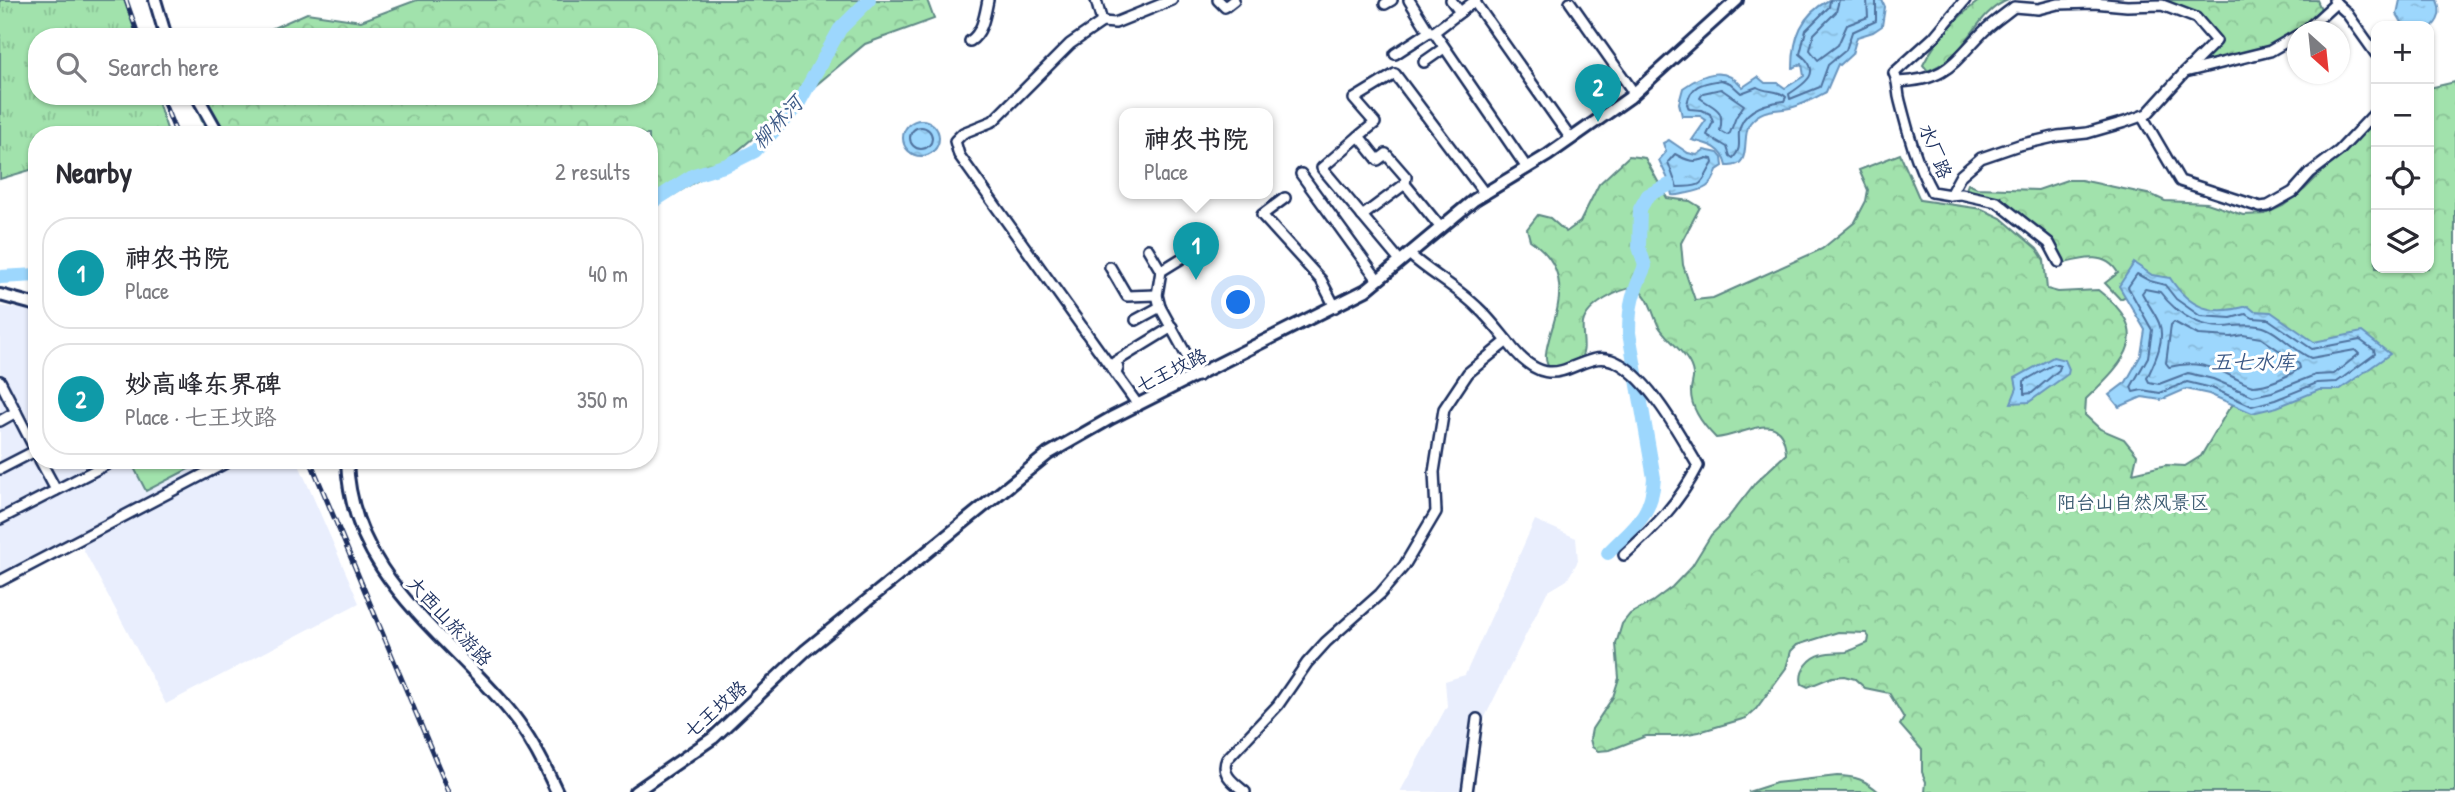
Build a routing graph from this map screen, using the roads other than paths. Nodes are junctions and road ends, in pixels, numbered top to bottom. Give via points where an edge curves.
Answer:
1 (155, 0) edge
2 (988, 0) edge
3 (1096, 0) edge
4 (1172, 0) edge
5 (1218, 0) edge
6 (1234, 0) edge
7 (1409, 0) edge
8 (1451, 0) edge
9 (1737, 0) edge
10 (1965, 0) edge
11 (1475, 1) edge
12 (2335, 1) edge
13 (1570, 2) dead end
14 (1460, 12) junction
15 (2315, 21) edge
16 (1102, 22) junction
17 (163, 28) edge
18 (1432, 32) junction
19 (970, 41) dead end
20 (2287, 41) edge
21 (2371, 47) edge
22 (1444, 48) junction
23 (1395, 54) dead end
24 (1424, 62) dead end
25 (2185, 72) junction
26 (1898, 82) junction
27 (1634, 93) junction
28 (202, 105) edge
29 (2142, 116) junction
30 (2371, 117) edge
31 (214, 126) edge
32 (1359, 136) junction
33 (1571, 139) junction
34 (1527, 168) junction
35 (1301, 174) dead end
36 (1405, 184) junction
37 (1485, 194) junction
38 (1950, 195) junction
39 (1285, 198) dead end
40 (1362, 216) junction
41 (1441, 228) junction
42 (1148, 249) dead end
43 (1182, 258) dead end
44 (1404, 258) junction
45 (2059, 262) dead end
46 (1110, 267) dead end
47 (1161, 271) junction
48 (1378, 280) junction
49 (0, 295) edge
50 (1157, 295) junction
51 (28, 303) edge
52 (1160, 307) junction
53 (1335, 307) junction
54 (1136, 320) dead end
55 (1171, 327) junction
56 (1507, 341) junction
57 (1116, 373) junction
58 (1198, 376) junction
59 (0, 381) edge
60 (1138, 405) junction
61 (16, 412) junction
62 (0, 421) edge
63 (28, 435) edge
64 (28, 455) edge
65 (0, 469) edge
66 (45, 469) edge
67 (97, 469) edge
68 (215, 469) edge
69 (348, 469) edge
70 (56, 490) junction
71 (0, 519) edge
72 (1624, 555) dead end
73 (0, 580) edge
74 (1476, 719) dead end
75 (557, 792) edge
76 (635, 792) edge
77 (1245, 792) edge
78 (1467, 792) edge

1 - 17 street
2 - 19 street via 983,23
3 - 16 street
4 - 16 street via 1115,23
5 - 6 street via 1225,7
7 - 18 street
8 - 14 street
9 - 27 street, 七王坟路
10 - 26 street via 1894,74
11 - 14 street
11 - 33 street
12 - 15 street
12 - 21 street
13 - 27 street
14 - 18 street
16 - 57 street via 1070,44 993,121 955,141 959,155
18 - 22 street
18 - 23 street
20 - 25 street via 2270,51
22 - 24 street
22 - 34 street
25 - 26 street via 2216,41 2196,18 2162,5 2058,4 2038,9 2014,7 1952,66 1920,81
25 - 29 street
26 - 38 street, 水厂路 via 1924,177 1932,192
27 - 33 street, 七王坟路
28 - 31 street
29 - 30 street via 2180,181 2260,207 2292,192
29 - 38 street via 1981,158 1961,175
32 - 36 street via 1378,160 1386,154 1406,177
32 - 37 street via 1375,123 1354,99 1395,74
32 - 40 street via 1322,168
33 - 34 street, 七王坟路
34 - 37 street, 七王坟路
35 - 48 street
36 - 40 street
36 - 41 street
37 - 41 street, 七王坟路
38 - 45 street, 水厂路 via 1997,202 2049,243
39 - 53 street via 1262,215 1321,280
40 - 44 street
41 - 44 street, 七王坟路
42 - 47 street
43 - 47 street
44 - 48 street, 七王坟路
44 - 56 street via 1479,308
46 - 50 street via 1127,296
47 - 50 street
48 - 53 street, 七王坟路
49 - 51 street
50 - 52 street
52 - 54 street
52 - 55 street
53 - 58 street, 七王坟路
55 - 57 street via 1115,362
55 - 58 street
56 - 72 street via 1532,368 1550,374 1599,359 1619,363 1644,385 1698,466 1659,524
56 - 77 street via 1468,373 1444,409 1434,472 1436,512 1404,566 1326,642 1278,705 1227,759 1226,775
57 - 60 street
58 - 60 street, 七王坟路
59 - 61 street
60 - 76 street, 七王坟路 via 1048,454 805,651 713,737
61 - 62 street
61 - 63 street
64 - 65 street
66 - 70 street
67 - 70 street
68 - 73 street
69 - 75 street, 大西山旅游路 via 359,517 384,572 408,605 510,712
70 - 71 street
74 - 78 street

